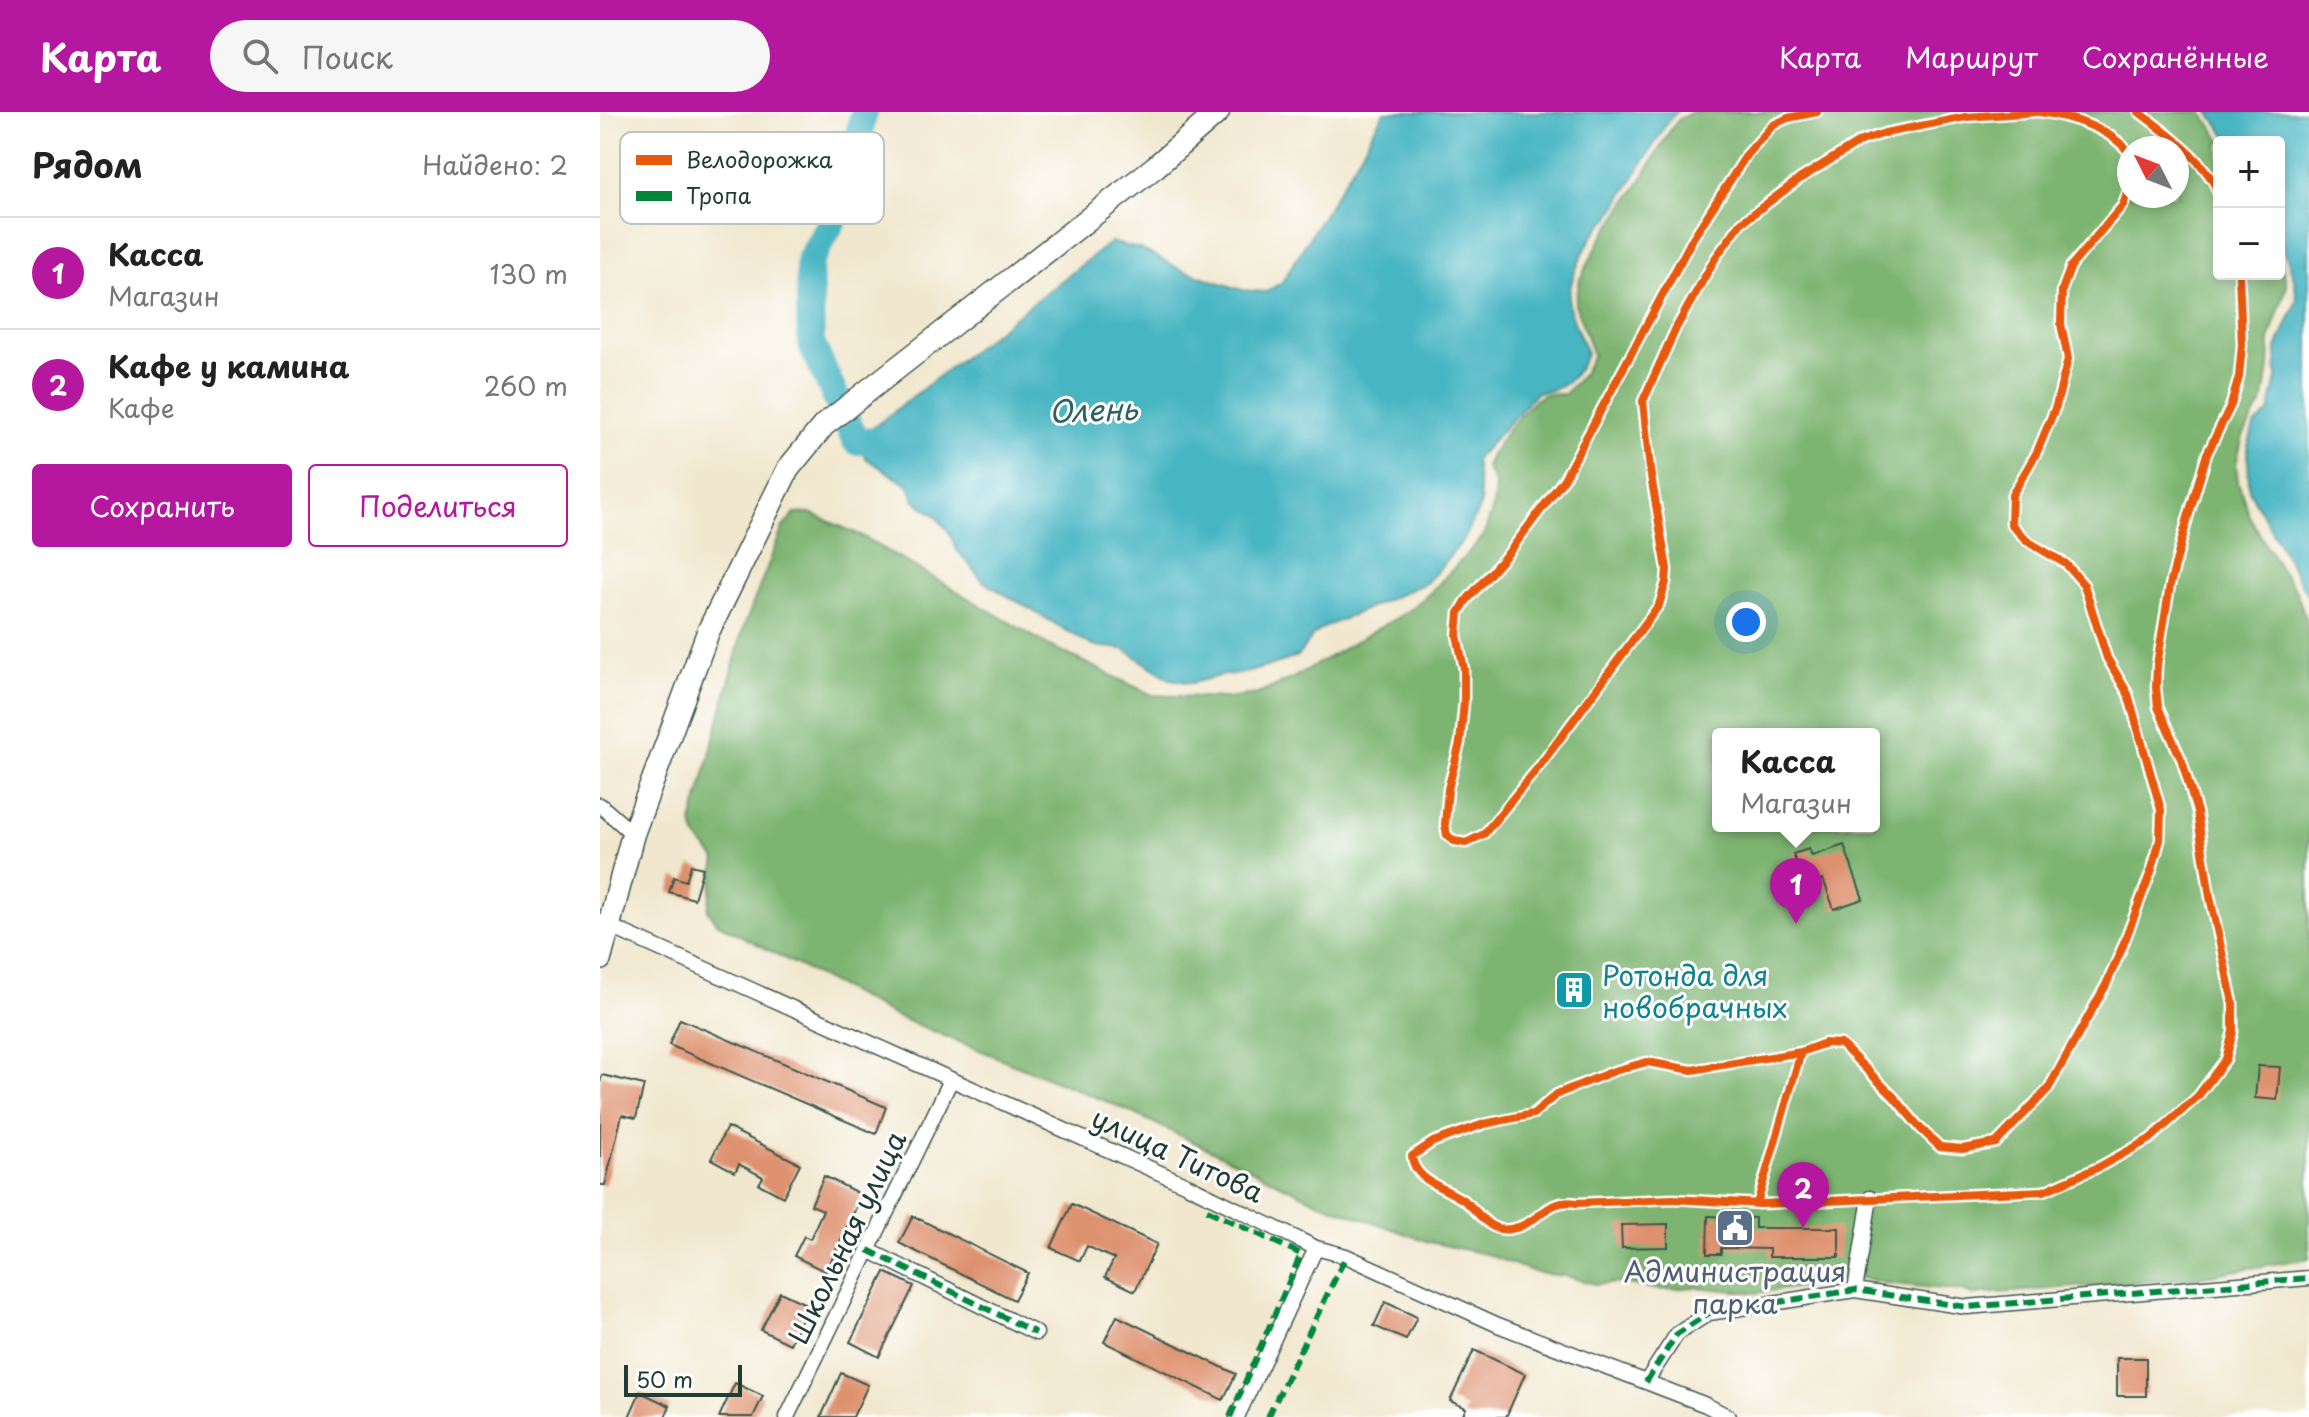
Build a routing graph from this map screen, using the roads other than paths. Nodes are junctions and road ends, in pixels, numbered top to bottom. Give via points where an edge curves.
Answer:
1 (1218, 112) edge
2 (600, 805) edge
3 (633, 834) junction
4 (609, 926) junction
5 (600, 959) edge
6 (951, 1080) junction
7 (1870, 1198) dead end
8 (1316, 1248) junction
9 (868, 1250) junction
10 (2309, 1278) edge
11 (1855, 1290) junction
12 (1036, 1333) dead end
13 (1646, 1382) junction
14 (1705, 1411) edge
15 (787, 1417) edge
16 (1237, 1417) edge
17 (1729, 1417) edge

1 - 3 main road via 824,425 788,469 715,618
2 - 3 street
3 - 4 main road
4 - 5 main road
4 - 6 street, улица Титова
6 - 8 street, улица Титова
6 - 9 street, Школьная улица
7 - 11 street
8 - 13 street, улица Титова
8 - 16 street
9 - 12 street
9 - 15 street, Школьная улица
10 - 11 street via 1967,1307
11 - 13 street via 1709,1313 1677,1334
13 - 14 street, улица Титова
14 - 17 street, улица Титова

